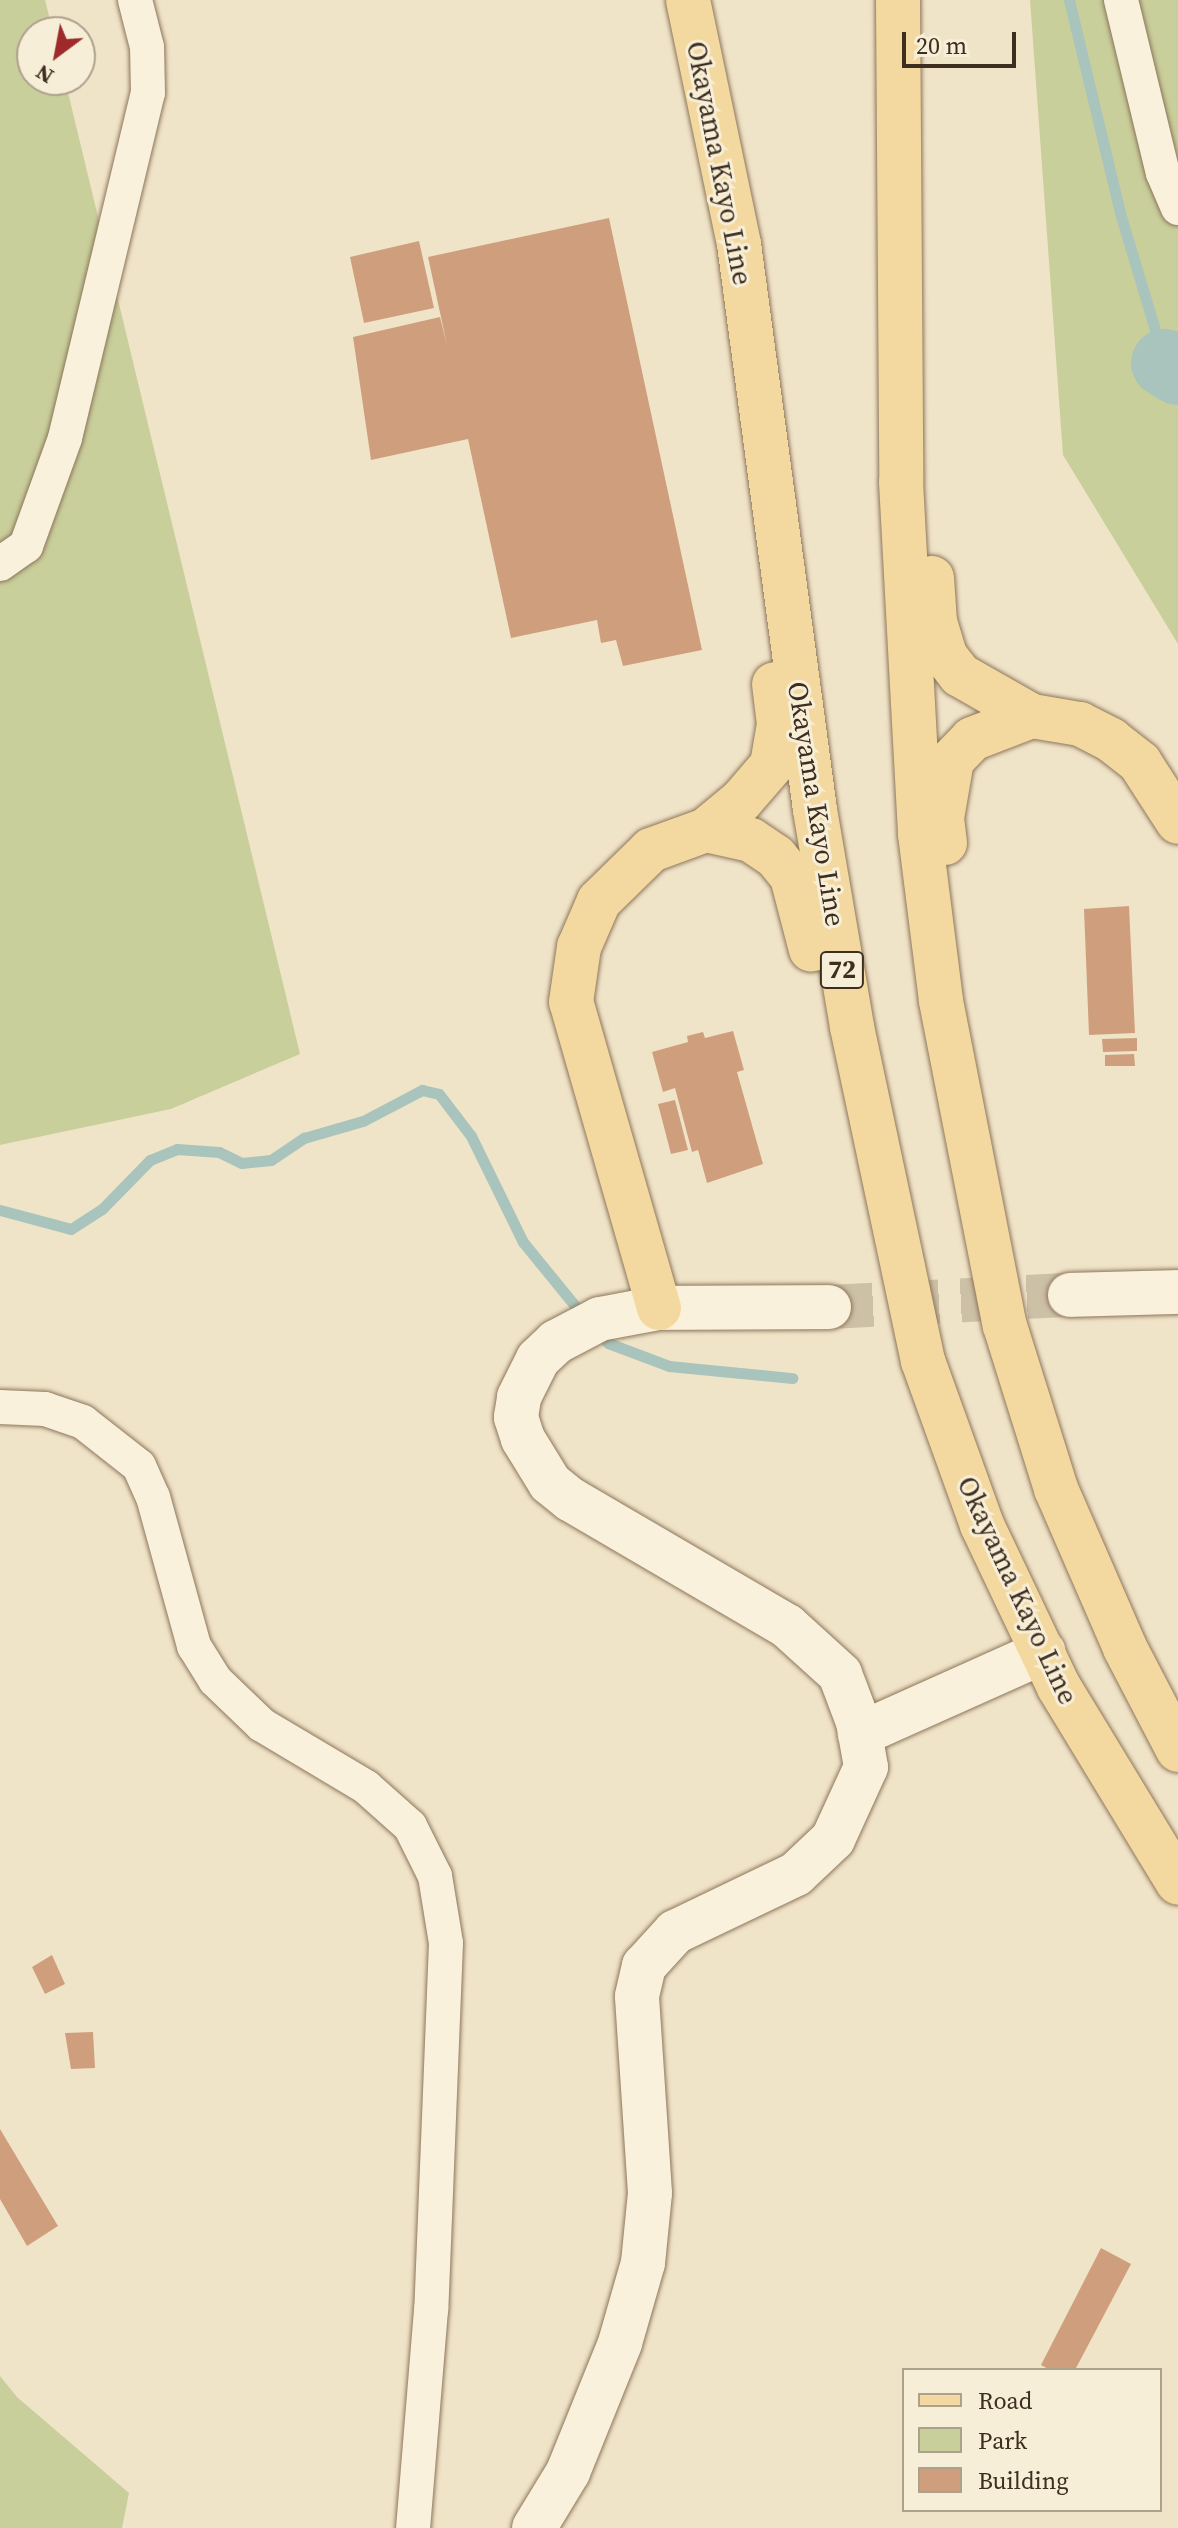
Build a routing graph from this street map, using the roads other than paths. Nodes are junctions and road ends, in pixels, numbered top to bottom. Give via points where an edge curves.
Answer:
1 (135, 0) edge
2 (688, 0) edge
3 (898, 0) edge
4 (1121, 0) edge
5 (1178, 208) edge
6 (751, 335) junction
7 (901, 393) junction
8 (0, 564) edge
9 (1032, 716) junction
10 (1178, 822) edge
11 (706, 830) junction
12 (877, 1144) junction
13 (982, 1208) junction
14 (1178, 1292) edge
15 (1070, 1295) tunnel mouth
16 (829, 1307) tunnel mouth
17 (659, 1308) junction
18 (0, 1407) edge
19 (1043, 1652) junction
20 (860, 1734) junction
21 (1178, 1750) edge
22 (1178, 1883) edge
23 (413, 2528) edge
24 (534, 2528) edge

1 - 8 street via 147,47 148,93 43,510 26,546
2 - 6 main road, Okayama Kayo Line / 72 via 739,244
3 - 7 main road
4 - 5 street via 1163,173
6 - 11 main road via 739,416 779,724 772,765
6 - 12 main road, Okayama Kayo Line / 72 via 815,810
7 - 9 main road via 926,496 935,622 946,657 960,675
7 - 13 main road via 920,834 941,1001
9 - 10 main road via 1080,724 1111,740 1140,763
9 - 13 main road via 972,739 952,760 942,818 980,1108
11 - 12 main road via 751,840 776,857 792,877 806,916 821,1014
11 - 17 main road via 651,850 599,901 579,947 571,1002
12 - 19 main road, Okayama Kayo Line / 72 via 923,1361 982,1525
13 - 21 main road via 1005,1326 1056,1489 1125,1648
14 - 15 street
16 - 17 street
17 - 20 street via 586,1326 538,1359 519,1397 516,1417 534,1461 571,1500 787,1626 840,1674
18 - 23 street via 45,1409 83,1422 139,1466 153,1497 194,1646 215,1680 262,1725 366,1787 410,1826 435,1876 446,1943 431,2310
19 - 20 street
19 - 22 main road, Okayama Kayo Line / 72
20 - 24 street via 866,1767 833,1839 796,1874 675,1932 644,1966 637,1996 650,2193 643,2263 620,2343 568,2472

